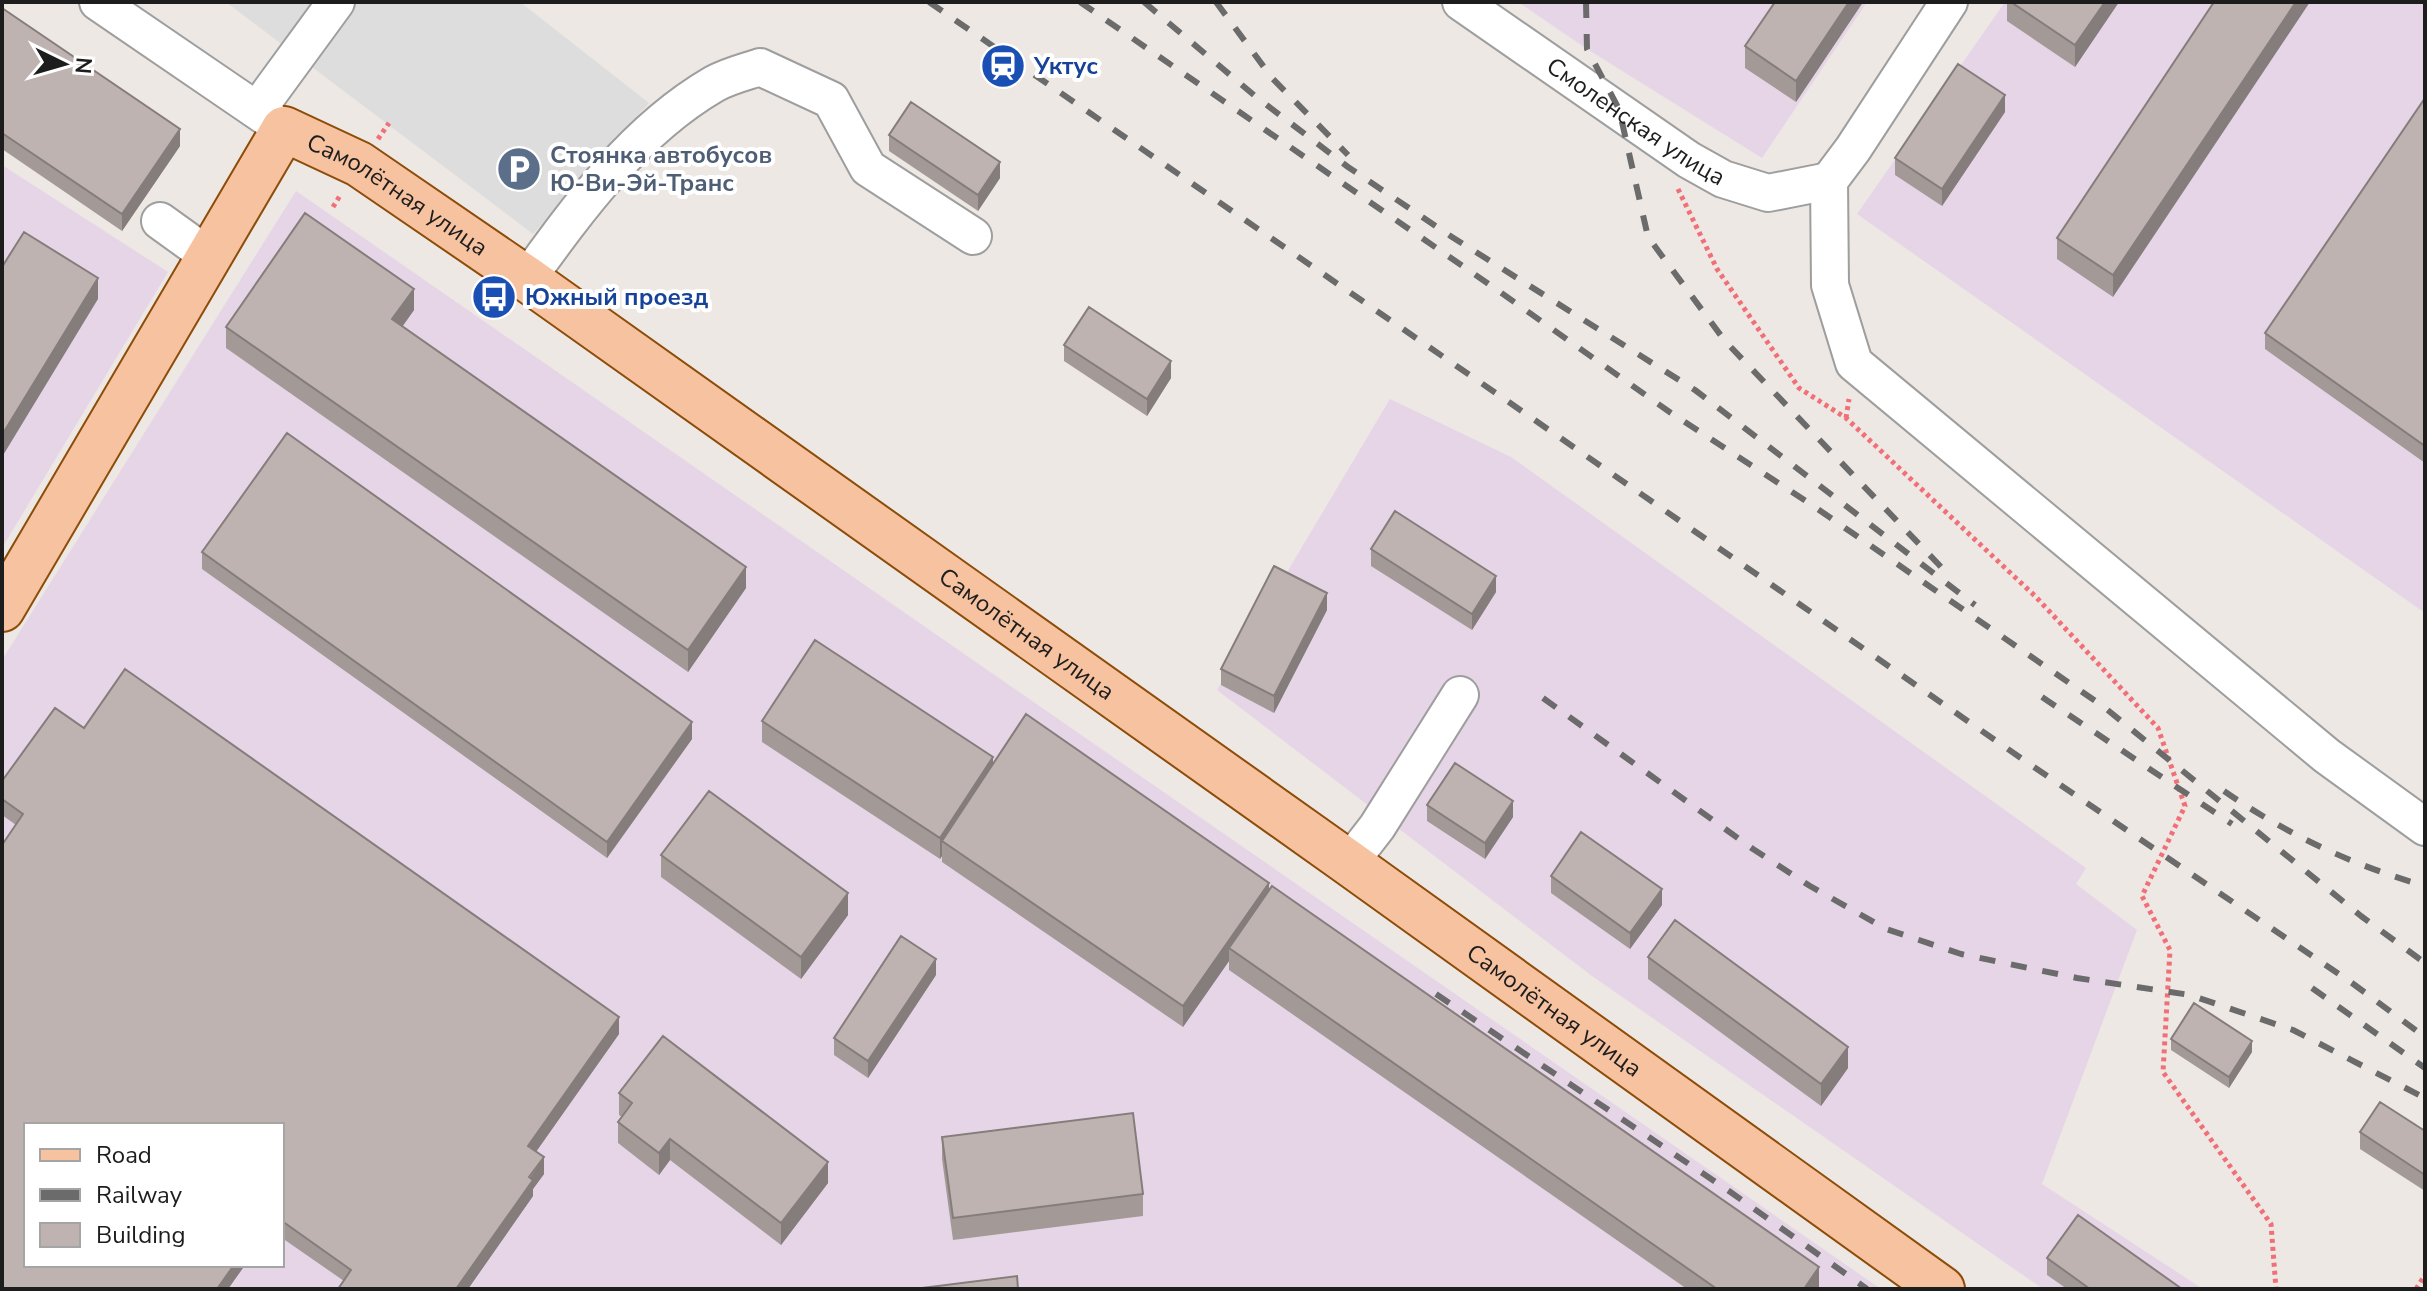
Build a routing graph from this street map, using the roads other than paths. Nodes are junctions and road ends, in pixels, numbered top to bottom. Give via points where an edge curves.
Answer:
1 (98, 2) edge
2 (336, 2) edge
3 (1461, 2) edge
4 (1949, 2) edge
5 (270, 120) junction
6 (1829, 181) junction
7 (160, 221) dead end
8 (973, 236) dead end
9 (210, 257) junction
10 (527, 279) junction
11 (2, 609) edge
12 (1460, 695) dead end
13 (2425, 827) edge
14 (1349, 863) junction
15 (1942, 1289) edge

1 - 5 street, Самолётная улица
2 - 5 street
3 - 6 street, Смоленская улица via 1723,179 1768,193
4 - 6 street
5 - 9 main road
5 - 10 main road, Самолётная улица via 359,164
6 - 13 street via 1830,285 1854,363 2327,756
7 - 9 street
8 - 10 street via 868,168 831,100 760,67 716,83 638,142
9 - 11 main road
10 - 14 main road, Самолётная улица
12 - 14 street
14 - 15 main road, Самолётная улица

